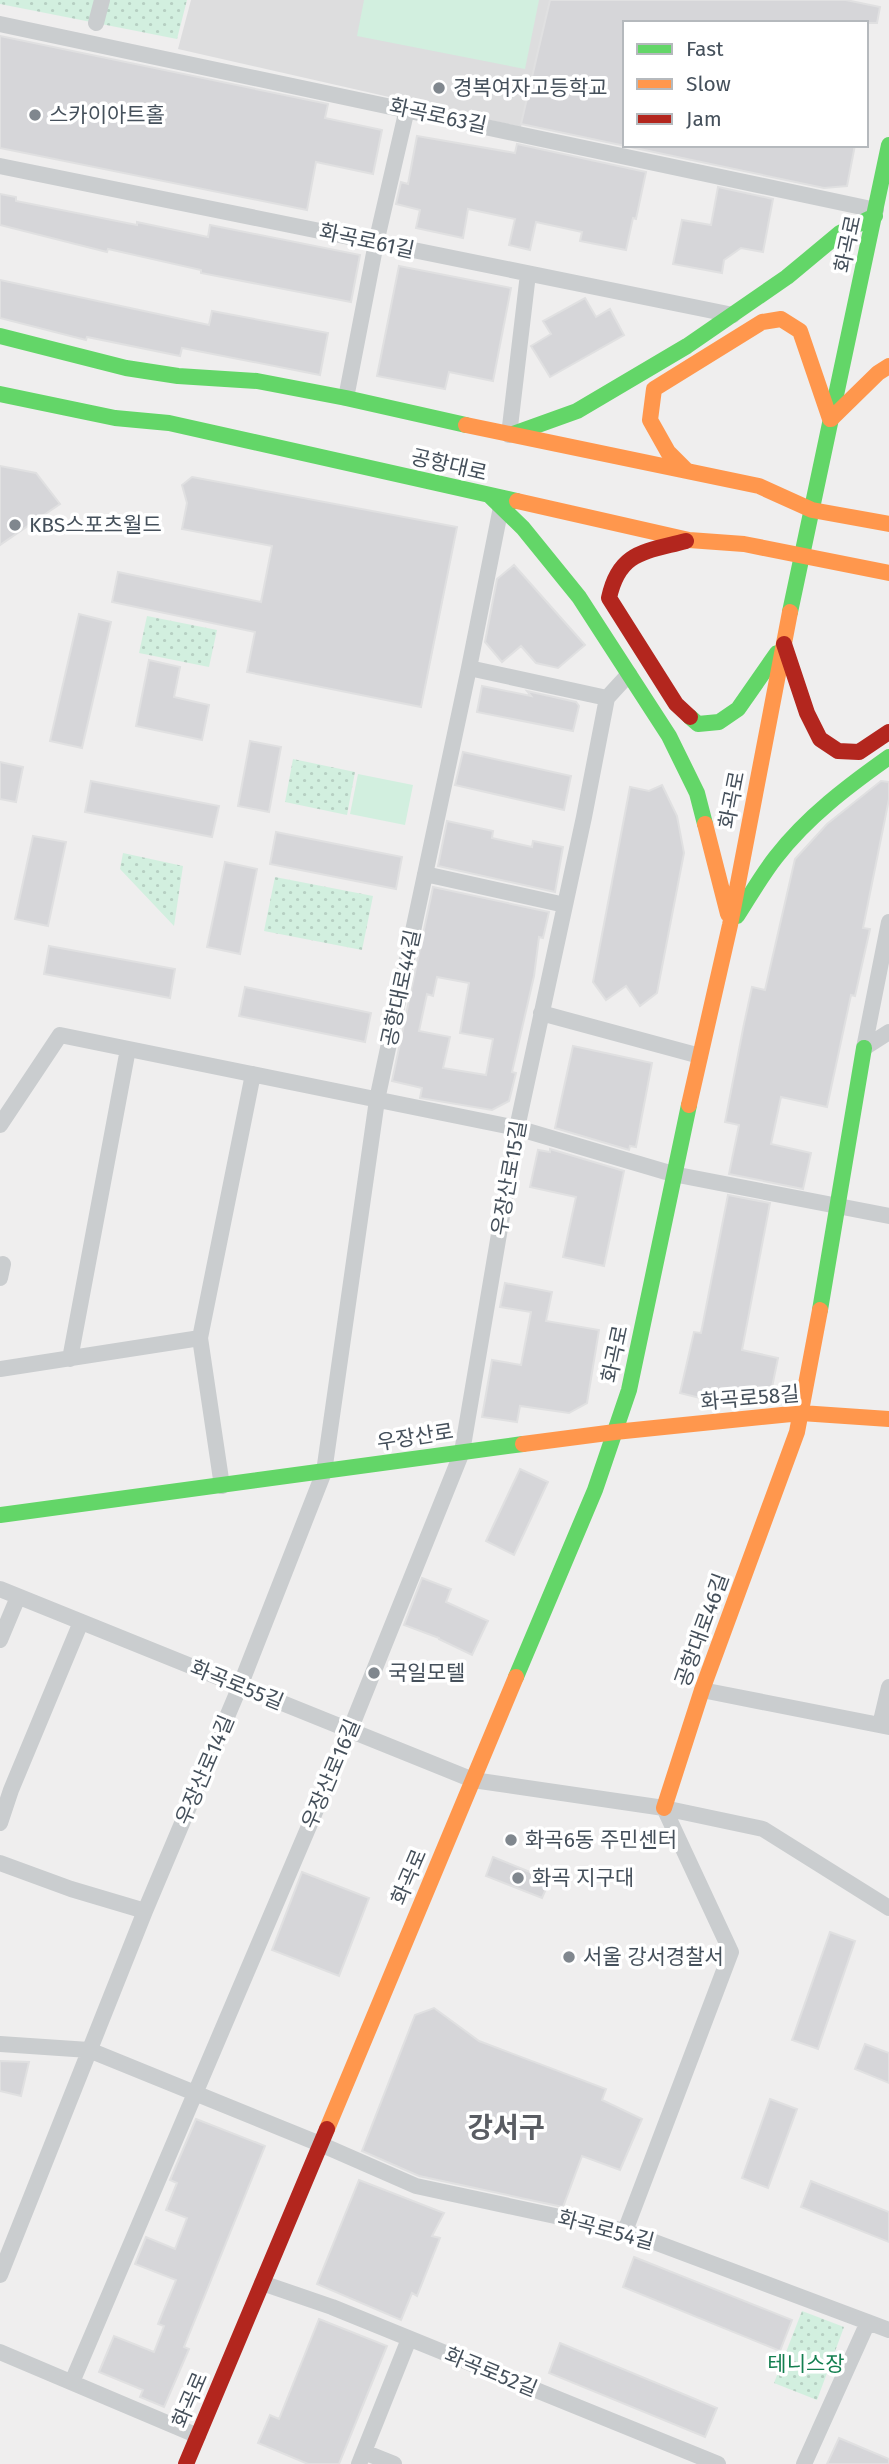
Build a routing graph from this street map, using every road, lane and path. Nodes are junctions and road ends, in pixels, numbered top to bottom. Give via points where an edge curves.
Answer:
1 (102, 0) edge
2 (96, 23) dead end
3 (0, 24) edge
4 (407, 110) junction
5 (889, 145) edge
6 (0, 166) edge
7 (885, 190) edge
8 (876, 213) junction
9 (889, 231) edge
10 (376, 243) junction
11 (528, 274) junction
12 (733, 315) junction
13 (0, 335) edge
14 (889, 366) edge
15 (0, 394) edge
16 (346, 398) junction
17 (831, 419) junction
18 (509, 435) junction
19 (686, 470) junction
20 (495, 501) junction
21 (812, 510) junction
22 (889, 524) edge
23 (689, 540) junction
24 (802, 556) junction
25 (889, 573) edge
26 (783, 643) junction
27 (469, 668) junction
28 (629, 674) junction
29 (607, 698) junction
30 (889, 732) edge
31 (889, 757) edge
32 (425, 874) junction
33 (565, 905) junction
34 (889, 922) edge
35 (730, 925) junction
36 (541, 1013) junction
37 (889, 1032) edge
38 (864, 1048) junction
39 (128, 1049) junction
40 (700, 1056) junction
41 (253, 1074) junction
42 (377, 1100) junction
43 (0, 1125) edge
44 (517, 1128) junction
45 (673, 1174) junction
46 (839, 1205) junction
47 (889, 1216) edge
48 (200, 1338) junction
49 (70, 1359) junction
50 (0, 1370) edge
51 (801, 1413) junction
52 (889, 1419) edge
53 (615, 1432) junction
54 (462, 1452) junction
55 (324, 1472) junction
56 (222, 1486) junction
57 (0, 1515) edge
58 (0, 1590) edge
59 (18, 1597) junction
60 (81, 1622) junction
61 (0, 1640) edge
62 (240, 1686) junction
63 (889, 1687) edge
64 (702, 1690) junction
65 (885, 1726) edge
66 (350, 1730) junction
67 (473, 1780) junction
68 (664, 1808) junction
69 (0, 1823) edge
70 (0, 1863) edge
71 (889, 1908) edge
72 (145, 1911) junction
73 (0, 2044) edge
74 (89, 2050) junction
75 (196, 2094) junction
76 (320, 2144) junction
77 (625, 2231) junction
78 (0, 2275) edge
79 (262, 2283) junction
80 (868, 2322) junction
81 (889, 2330) edge
82 (410, 2339) junction
83 (0, 2352) edge
84 (72, 2382) junction
85 (198, 2436) junction
86 (361, 2458) edge
87 (186, 2464) edge
88 (394, 2464) edge
89 (718, 2464) edge
90 (804, 2464) edge

1 - 2 street
3 - 4 street, 화곡로63길
4 - 8 street, 화곡로63길
4 - 10 street
5 - 7 main road, 화곡로
6 - 10 street, 화곡로61길
7 - 8 main road, 화곡로
8 - 9 main road
8 - 12 main road via 840,233
8 - 17 main road, 화곡로
10 - 11 street, 화곡로61길
10 - 16 street
11 - 12 street, 화곡로61길
11 - 18 street
12 - 18 main road via 577,411
13 - 16 main road, 공항대로 via 127,368 257,381
14 - 17 main road
15 - 20 main road, 공항대로 via 115,418 169,423
16 - 18 main road, 공항대로
17 - 19 main road via 800,331 781,319 762,322 654,389 650,420 668,452
17 - 21 main road, 화곡로
18 - 19 main road, 공항대로
19 - 21 main road, 공항대로 via 759,486
20 - 23 main road, 공항대로
20 - 27 street, 공항대로44길
20 - 28 main road via 579,597
21 - 22 main road, 공항대로
21 - 24 main road, 화곡로
23 - 24 main road, 공항대로 via 744,544
23 - 26 main road via 623,563 612,579 610,598 676,704 698,724 719,722 738,709
24 - 25 main road, 공항대로
24 - 26 main road, 화곡로
26 - 30 main road via 820,739 838,751 859,752
26 - 35 main road, 화곡로
27 - 29 street
27 - 32 street, 공항대로44길
28 - 29 street
28 - 35 main road via 669,736 697,793
29 - 33 street, 우장산로15길
31 - 35 main road via 814,817 779,853
32 - 33 street
32 - 42 street, 공항대로44길
33 - 36 street, 우장산로15길
34 - 38 street
35 - 40 main road, 화곡로
36 - 40 street
36 - 44 street, 우장산로15길
37 - 38 street
38 - 46 main road, 공항대로46길
39 - 41 street
39 - 43 street via 60,1035
39 - 49 street
40 - 45 main road, 화곡로
41 - 42 street
41 - 48 street
42 - 44 street
42 - 55 street, 공항대로44길
44 - 45 street
44 - 54 street, 우장산로15길
45 - 46 street
45 - 53 main road, 화곡로 via 629,1390
46 - 47 street
46 - 51 main road, 공항대로46길
48 - 49 street
48 - 56 street
49 - 50 street
51 - 52 main road, 화곡로58길
51 - 53 main road, 화곡로58길
51 - 64 main road, 공항대로46길
53 - 54 main road, 우장산로
53 - 67 main road, 화곡로
54 - 55 main road, 우장산로
54 - 66 street, 우장산로16길
55 - 56 main road, 우장산로
55 - 62 street, 우장산로14길
56 - 57 main road, 우장산로
58 - 59 street, 화곡로55길
59 - 60 street, 화곡로55길
59 - 61 street
60 - 62 street, 화곡로55길
60 - 69 street
62 - 66 street, 화곡로55길
62 - 72 street, 우장산로14길
63 - 65 street
64 - 65 street
64 - 68 main road, 공항대로46길
66 - 67 street, 화곡로55길
66 - 75 street, 우장산로16길
67 - 68 street, 화곡로55길
67 - 76 main road, 화곡로
68 - 71 street, 화곡로55길 via 763,1829
68 - 77 street via 731,1952
70 - 72 street
72 - 74 street, 우장산로14길
73 - 74 street, 화곡로54길
74 - 75 street, 화곡로54길
74 - 78 street, 우장산로14길
75 - 76 street, 화곡로54길
75 - 84 street, 우장산로16길
76 - 77 street, 화곡로54길 via 416,2186
76 - 79 main road, 화곡로
77 - 80 street, 화곡로54길
79 - 82 street, 화곡로52길
79 - 85 main road, 화곡로
80 - 81 street, 화곡로54길
80 - 90 street
82 - 86 street
82 - 89 street, 화곡로52길
83 - 84 street
84 - 85 street
85 - 87 main road, 화곡로
86 - 88 street

